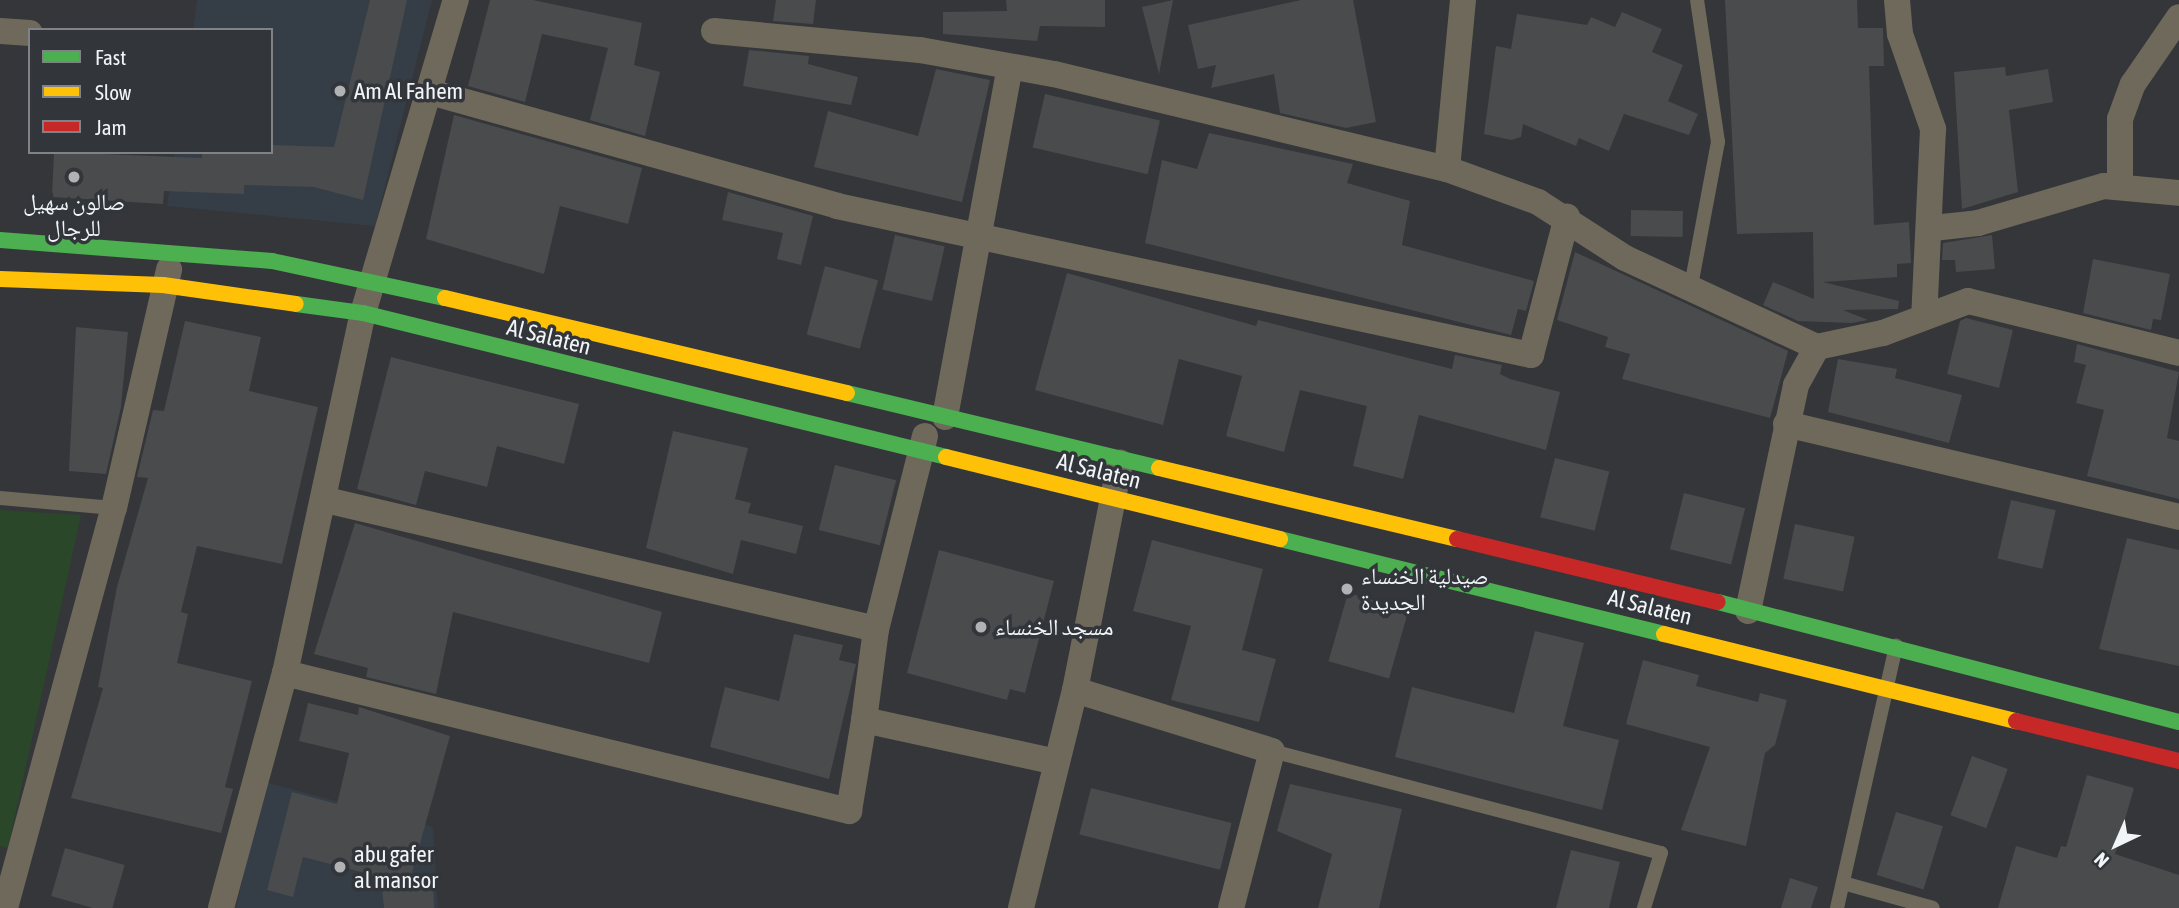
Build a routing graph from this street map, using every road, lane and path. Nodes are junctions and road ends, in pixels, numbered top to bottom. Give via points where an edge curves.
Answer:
1 (456, 0) edge
2 (1463, 0) edge
3 (1697, 0) edge
4 (1896, 0) edge
5 (2179, 17) edge
6 (0, 31) edge
7 (713, 32) dead end
8 (28, 33) edge
9 (1009, 70) junction
10 (429, 92) junction
11 (1447, 169) junction
12 (2120, 186) junction
13 (2179, 192) edge
14 (1567, 217) junction
15 (1933, 228) junction
16 (974, 236) junction
17 (0, 240) edge
18 (175, 251) junction
19 (0, 279) edge
20 (375, 283) junction
21 (163, 285) junction
22 (1691, 286) junction
23 (362, 313) junction
24 (1924, 317) junction
25 (1817, 347) junction
26 (2179, 353) edge
27 (937, 415) junction
28 (1786, 424) junction
29 (920, 453) junction
30 (1120, 462) junction
31 (0, 498) edge
32 (1112, 498) junction
33 (326, 500) junction
34 (114, 508) junction
35 (2179, 517) edge
36 (1748, 611) junction
37 (876, 628) junction
38 (1897, 645) junction
39 (285, 673) junction
40 (1887, 687) junction
41 (1075, 691) junction
42 (864, 720) junction
43 (2179, 722) edge
44 (1272, 751) junction
45 (2179, 761) edge
46 (1056, 762) junction
47 (1843, 883) junction
48 (5, 908) edge
49 (221, 908) edge
50 (1021, 908) edge
51 (1231, 908) edge
52 (1644, 908) edge
53 (1837, 908) edge
54 (1933, 908) edge

1 - 10 street
2 - 11 street
3 - 22 lane via 1718,142
4 - 15 street via 1900,34 1933,129
5 - 12 street via 2133,84 2120,119
6 - 8 street
7 - 9 street via 920,50
9 - 11 street via 1112,86
9 - 16 street
10 - 16 street via 837,206
10 - 20 street
11 - 14 street
12 - 13 street
12 - 15 street
14 - 16 street via 1531,355
14 - 22 street via 1625,258
15 - 24 street
16 - 27 street
17 - 18 main road, Al Salaten
18 - 20 main road, Al Salaten via 272,261
18 - 21 street
19 - 21 main road, Al Salaten
20 - 23 street
20 - 27 main road, Al Salaten
21 - 23 main road, Al Salaten
21 - 34 street
22 - 25 street
23 - 29 main road, Al Salaten
23 - 33 street
24 - 25 street
24 - 26 street via 1945,304 1979,302
25 - 28 street via 1796,385
27 - 29 street
27 - 30 main road, Al Salaten
28 - 35 street
28 - 36 street
29 - 32 main road, Al Salaten
29 - 37 street
30 - 32 street
30 - 36 main road, Al Salaten
31 - 34 lane
32 - 40 main road, Al Salaten
32 - 41 street
33 - 37 street
33 - 39 street
34 - 48 street
36 - 38 main road, Al Salaten
37 - 42 street
38 - 40 lane
38 - 43 main road, Al Salaten
39 - 42 street via 849,811
39 - 49 street
40 - 45 main road, Al Salaten
40 - 47 lane
41 - 44 street
41 - 46 street
42 - 46 street
44 - 51 street
44 - 52 lane via 1661,853
46 - 50 street
47 - 53 lane
47 - 54 lane

